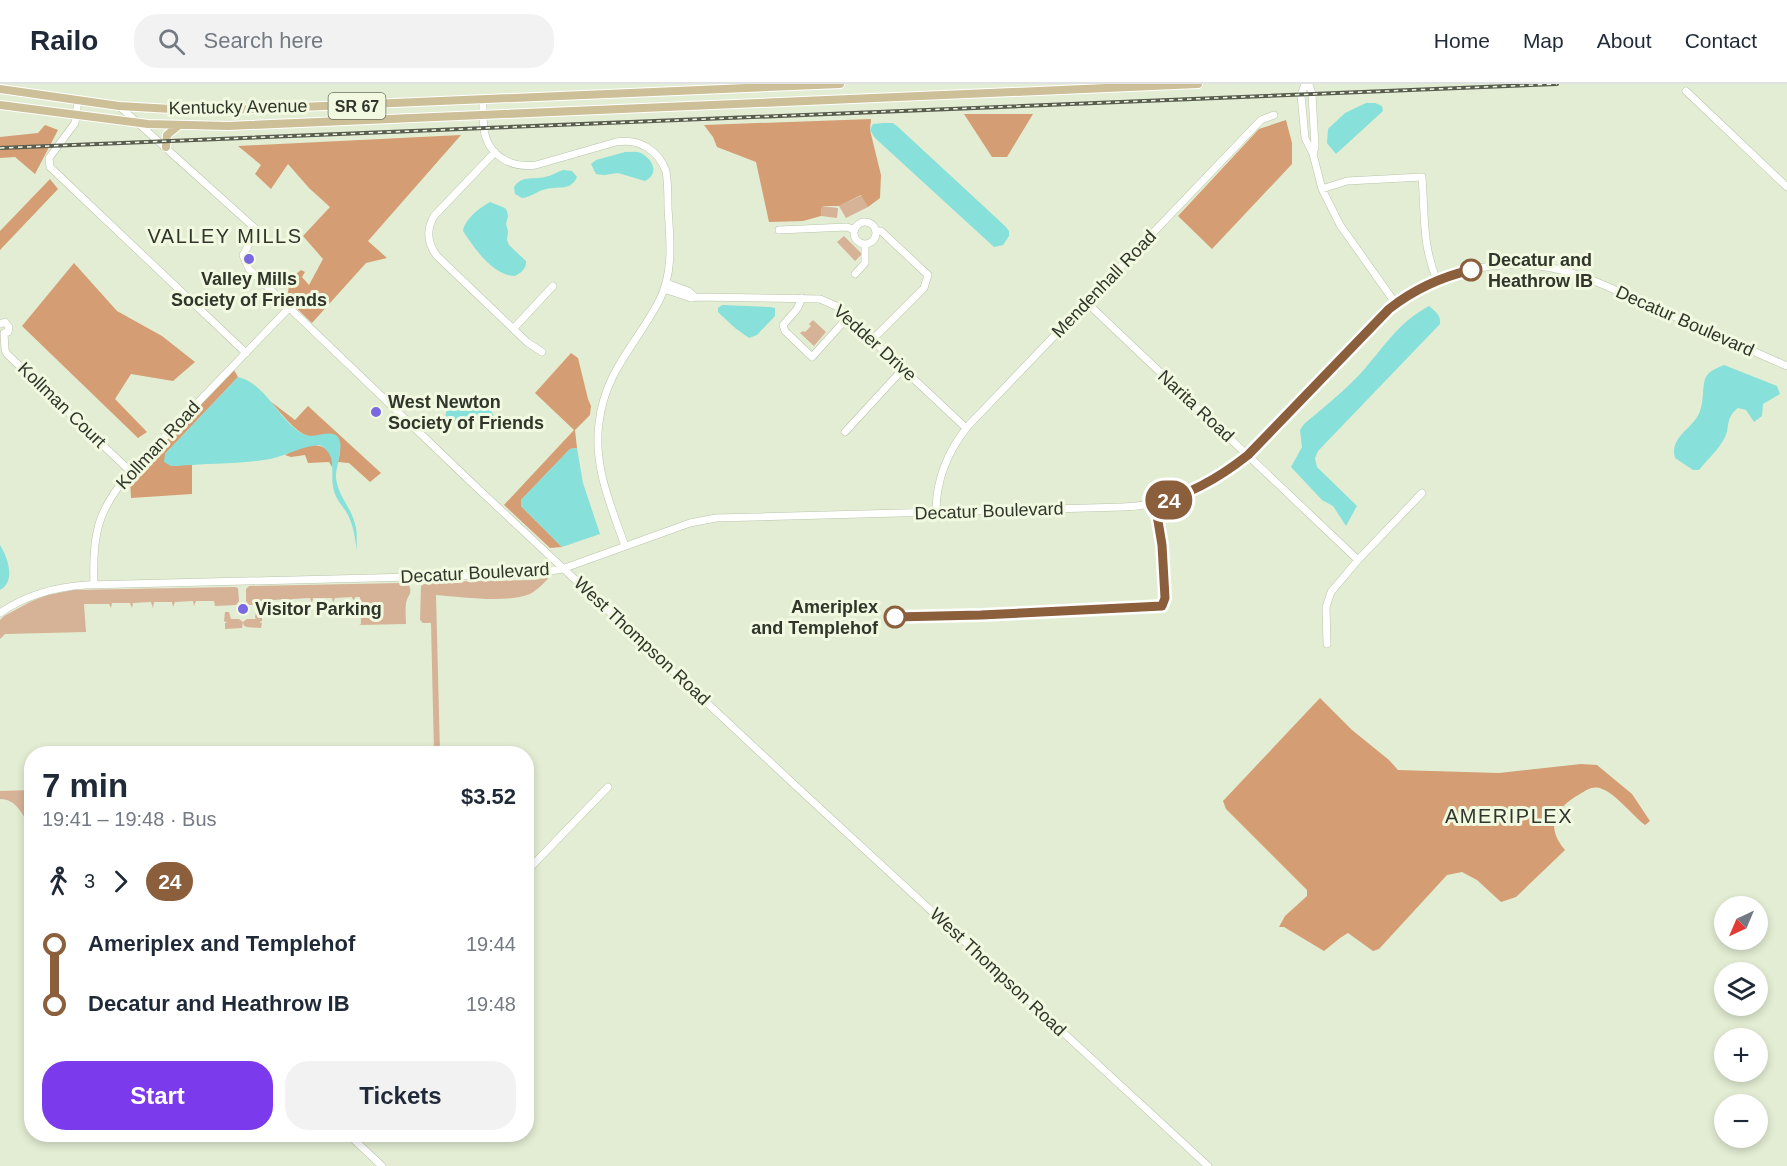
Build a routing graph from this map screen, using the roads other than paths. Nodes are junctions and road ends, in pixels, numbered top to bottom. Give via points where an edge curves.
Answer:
1 (840, 84) edge
2 (1198, 84) edge
3 (1307, 84) edge
4 (1145, 85) edge
5 (0, 89) edge
6 (1686, 91) dead end
7 (78, 100) junction
8 (483, 100) junction
9 (0, 105) edge
10 (119, 106) junction
11 (1274, 114) dead end
12 (76, 115) junction
13 (483, 115) junction
14 (139, 123) junction
15 (178, 126) junction
16 (166, 147) junction
17 (495, 152) junction
18 (1787, 187) edge
19 (1322, 189) junction
20 (779, 230) dead end
21 (854, 230) junction
22 (876, 231) junction
23 (865, 244) junction
24 (855, 274) dead end
25 (1437, 281) junction
26 (553, 286) dead end
27 (665, 286) junction
28 (802, 298) junction
29 (1086, 302) junction
30 (1396, 304) junction
31 (290, 308) junction
32 (848, 318) junction
33 (0, 324) edge
34 (513, 329) junction
35 (2, 333) edge
36 (872, 340) junction
37 (542, 352) dead end
38 (246, 353) junction
39 (1787, 366) edge
40 (903, 369) junction
41 (966, 428) junction
42 (845, 432) dead end
43 (1248, 455) junction
44 (131, 472) junction
45 (1422, 493) dead end
46 (936, 513) junction
47 (625, 546) junction
48 (1358, 560) junction
49 (564, 568) junction
50 (94, 585) junction
51 (0, 613) edge
52 (1327, 644) dead end
53 (608, 787) dead end
54 (534, 864) edge
55 (356, 1142) edge
56 (382, 1166) edge
57 (1208, 1166) edge

1 - 8 main road, Kentucky Avenue / SR 67
2 - 4 main road, Kentucky Avenue / SR 67
3 - 19 street via 1312,94 1313,154
4 - 13 main road, Kentucky Avenue / SR 67
5 - 7 main road, Kentucky Avenue / SR 67
6 - 18 street
7 - 10 main road, Kentucky Avenue / SR 67
7 - 12 street
8 - 10 main road, Kentucky Avenue / SR 67 via 225,111
8 - 13 street
9 - 12 main road, Kentucky Avenue / SR 67
10 - 14 street, West Thompson Road
11 - 29 street, Mendenhall Road via 1261,120
12 - 14 main road, Kentucky Avenue / SR 67
12 - 38 street via 73,127 49,158 51,170
13 - 15 main road, Kentucky Avenue / SR 67
13 - 17 street via 486,138
14 - 15 main road, Kentucky Avenue / SR 67
14 - 16 street, West Thompson Road
15 - 16 main road via 167,135
16 - 31 street, West Thompson Road via 257,231 245,250 244,260
17 - 27 street via 513,164 528,166 620,141 650,149 662,162 667,177 671,254
17 - 34 street via 435,215 429,228 429,242 437,256
19 - 25 street via 1347,181 1422,177 1427,255
19 - 30 street via 1340,225
20 - 21 street via 847,226
21 - 22 street via 858,224 867,222
21 - 23 street via 856,240
22 - 23 street
22 - 36 street via 881,231 928,275 924,288
23 - 24 street via 865,263
25 - 30 street, Decatur Boulevard
25 - 39 street, Decatur Boulevard via 1498,266 1560,270 1589,279
26 - 34 street
27 - 28 street, Vedder Drive via 688,291 695,297
27 - 47 street via 614,371 600,415 600,470
28 - 32 street, Vedder Drive via 830,302
28 - 32 street via 783,325 812,357
29 - 41 street, Mendenhall Road
29 - 43 street, Narita Road
30 - 43 street, Decatur Boulevard
31 - 38 street, Kollman Road
31 - 49 street, West Thompson Road
32 - 36 street, Vedder Drive
33 - 35 street, Kollman Court via 5,322 9,326 9,331
34 - 37 street
35 - 44 street, Kollman Court via 7,354
36 - 40 street, Vedder Drive
38 - 44 street, Kollman Road
40 - 41 street, Vedder Drive
40 - 42 street
41 - 46 street, Mendenhall Road via 944,464
43 - 46 street, Decatur Boulevard via 1204,486 1145,505
43 - 48 street, Narita Road
44 - 50 street, Kollman Road via 110,499 99,522 93,556
45 - 48 street
46 - 47 street, Decatur Boulevard via 716,518
47 - 49 street, Decatur Boulevard
48 - 52 street via 1328,599
49 - 50 street, Decatur Boulevard via 521,574
49 - 57 street, West Thompson Road
50 - 51 street via 52,590
53 - 54 street
55 - 56 street

